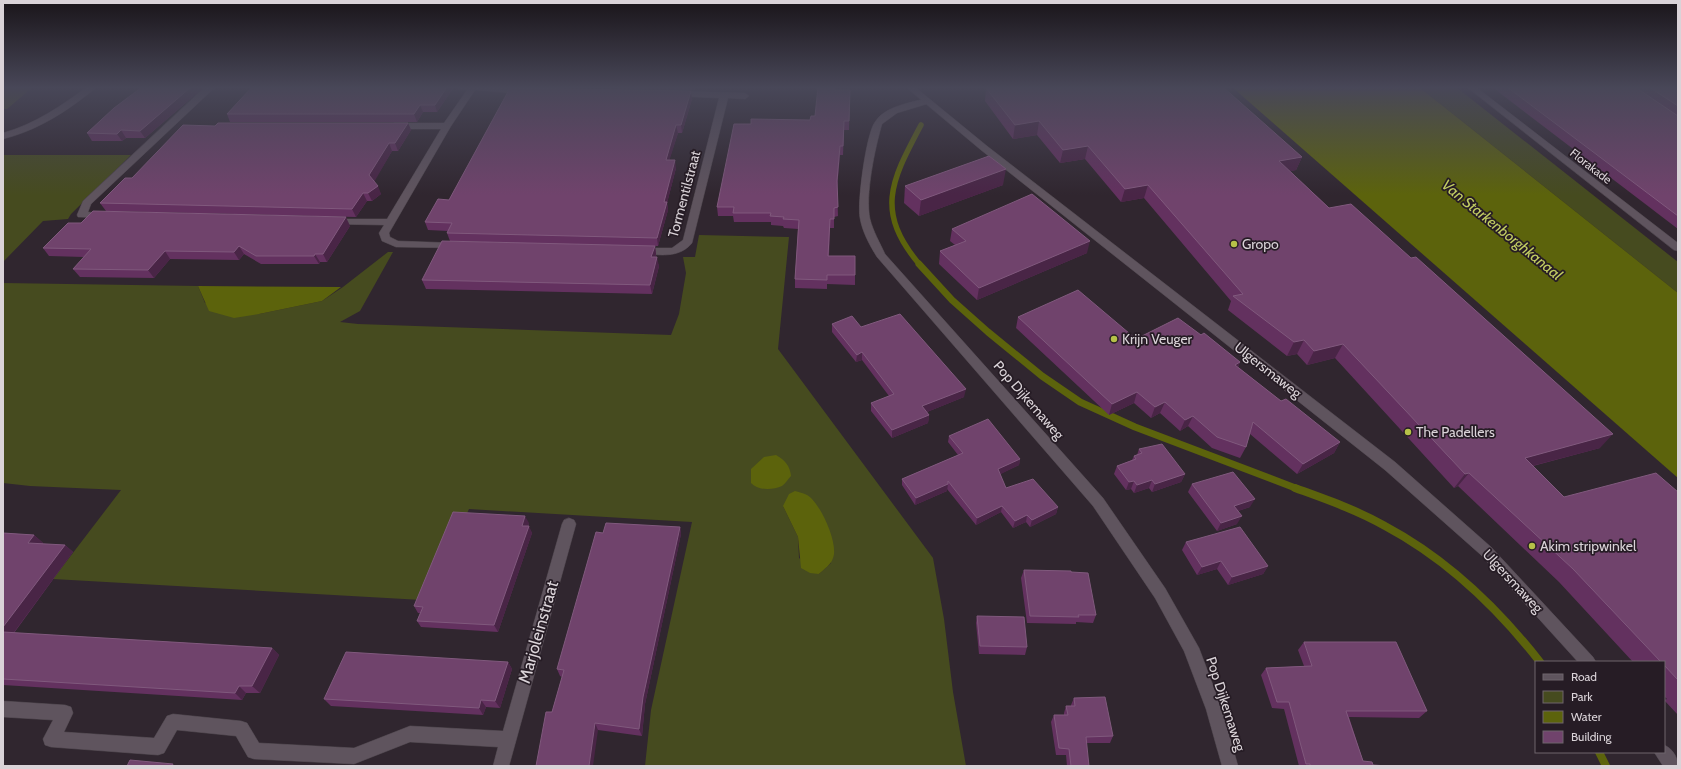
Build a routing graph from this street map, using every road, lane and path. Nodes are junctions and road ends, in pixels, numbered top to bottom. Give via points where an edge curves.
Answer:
1 (40, 123) edge
2 (171, 123) edge
3 (449, 123) edge
4 (717, 123) edge
5 (878, 123) edge
6 (954, 123) edge
7 (1517, 123) edge
8 (168, 126) junction
9 (184, 126) edge
10 (383, 126) edge
11 (447, 126) junction
12 (3, 136) edge
13 (113, 216) edge
14 (322, 222) edge
15 (390, 222) junction
16 (467, 246) edge
17 (1678, 248) edge
18 (631, 250) edge
19 (569, 524) dead end
20 (1587, 661) edge
21 (3, 709) edge
22 (508, 739) junction
23 (1663, 753) edge
24 (501, 766) edge
25 (1230, 766) edge
26 (1673, 766) edge

1 - 12 street
2 - 8 street
3 - 11 street
4 - 18 street, Tormentilstraat via 685,246 678,250
5 - 25 street, Pop Dijkemaweg via 864,197 864,217 870,236 881,255 1098,502 1160,593 1191,648 1214,709
6 - 20 street, Ulgersmaweg via 1390,466 1486,551
7 - 17 street, Florakade
8 - 9 street
8 - 13 street via 86,203 82,215
10 - 11 street
11 - 15 street
14 - 15 street
15 - 16 street via 384,233 386,239 396,244
19 - 22 street, Marjoleinstraat
21 - 22 street via 65,713 51,739 158,747 173,722 241,729 254,751 346,756 354,756 410,734
22 - 24 street, Marjoleinstraat
23 - 26 street

